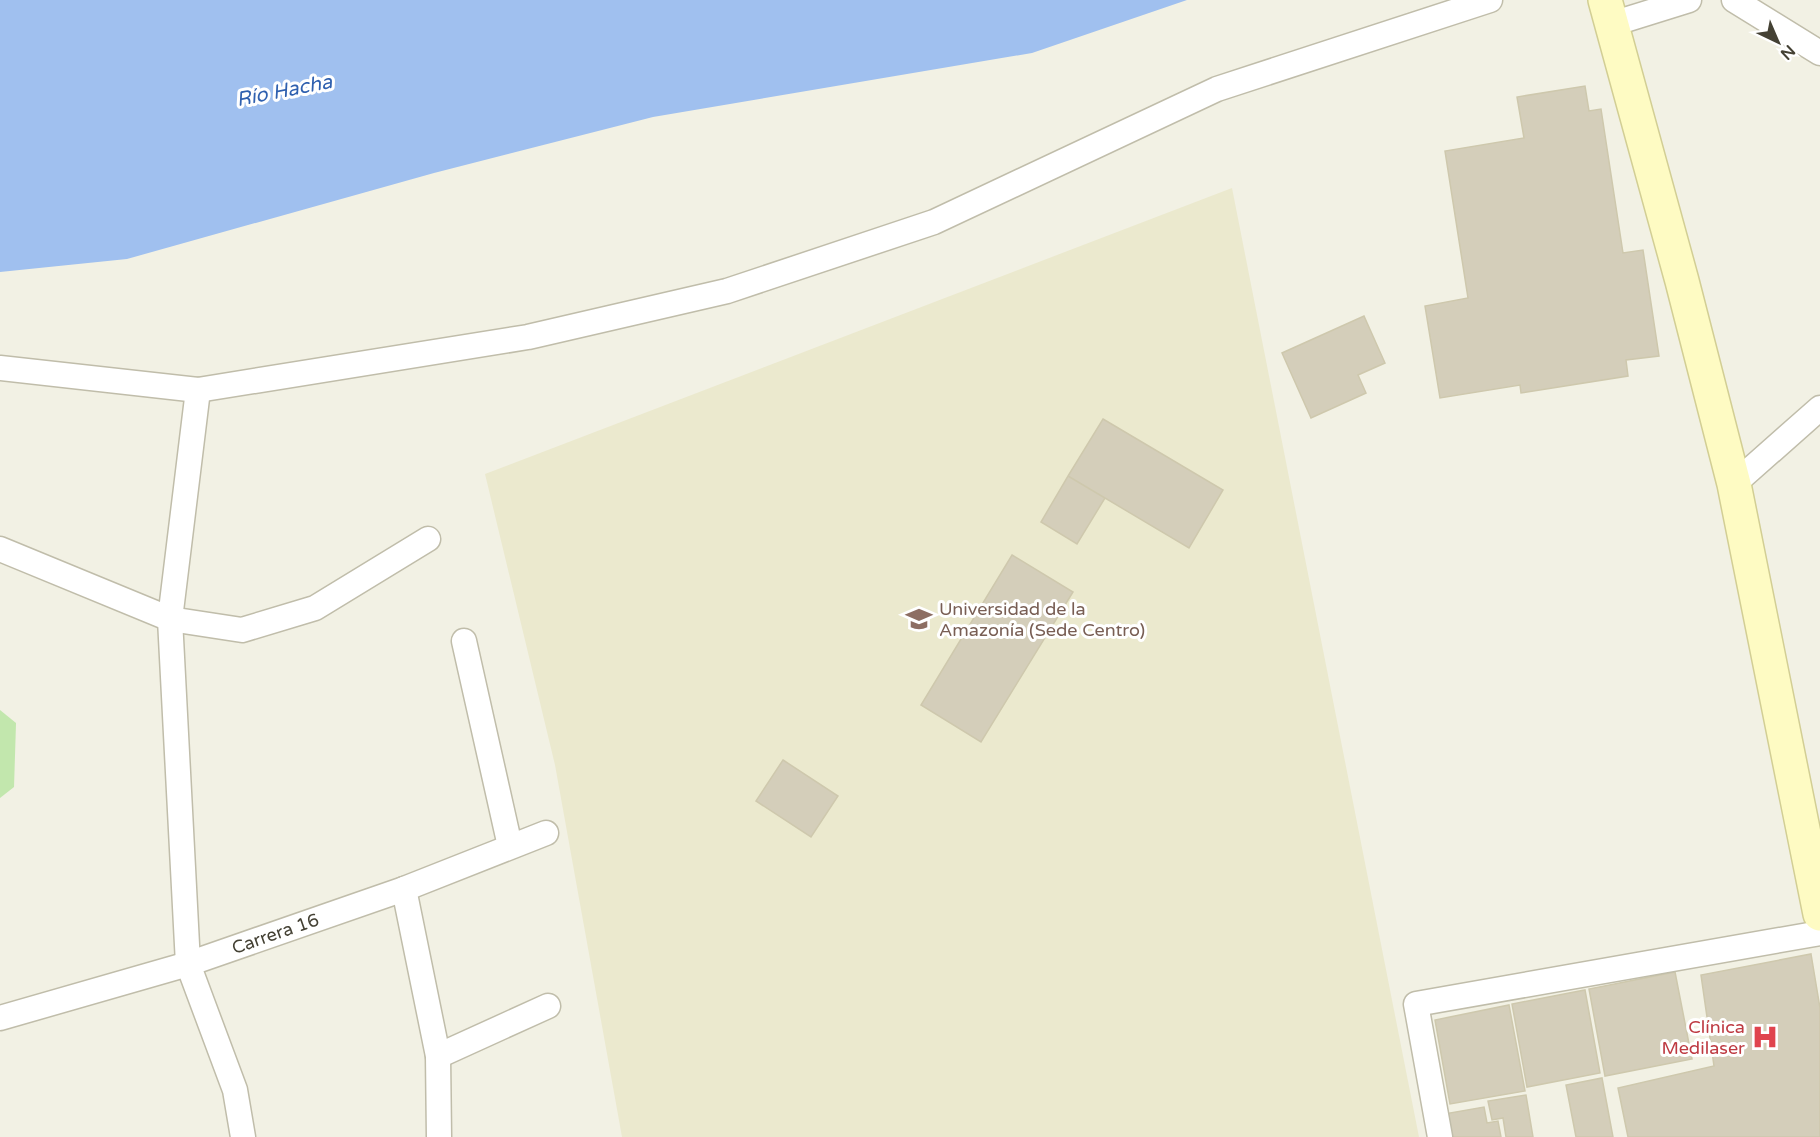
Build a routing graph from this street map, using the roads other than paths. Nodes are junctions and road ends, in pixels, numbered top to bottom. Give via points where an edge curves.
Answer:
1 (1490, 0) edge
2 (1689, 0) edge
3 (1734, 0) edge
4 (1609, 12) edge
5 (1820, 53) edge
6 (0, 368) edge
7 (198, 390) junction
8 (1820, 408) edge
9 (1734, 484) junction
10 (428, 539) dead end
11 (0, 549) edge
12 (170, 619) junction
13 (464, 641) dead end
14 (546, 833) dead end
15 (510, 846) junction
16 (404, 889) junction
17 (1820, 914) edge
18 (1820, 933) edge
19 (188, 964) junction
20 (548, 1006) dead end
21 (0, 1018) edge
22 (438, 1056) junction
23 (243, 1137) edge
24 (439, 1137) edge
25 (1440, 1137) edge

1 - 7 street via 1217,89 934,222 727,291 528,337
2 - 4 street
3 - 5 street
4 - 9 main road
6 - 7 street
7 - 12 street
8 - 9 street
9 - 17 main road
10 - 12 street via 315,608 242,630
11 - 12 street
12 - 19 street
13 - 15 street
14 - 15 street, Carrera 16
15 - 16 street, Carrera 16
16 - 19 street, Carrera 16
16 - 22 street
18 - 25 street via 1416,1004
19 - 21 street, Carrera 16
19 - 23 street via 235,1090
20 - 22 street
22 - 24 street

